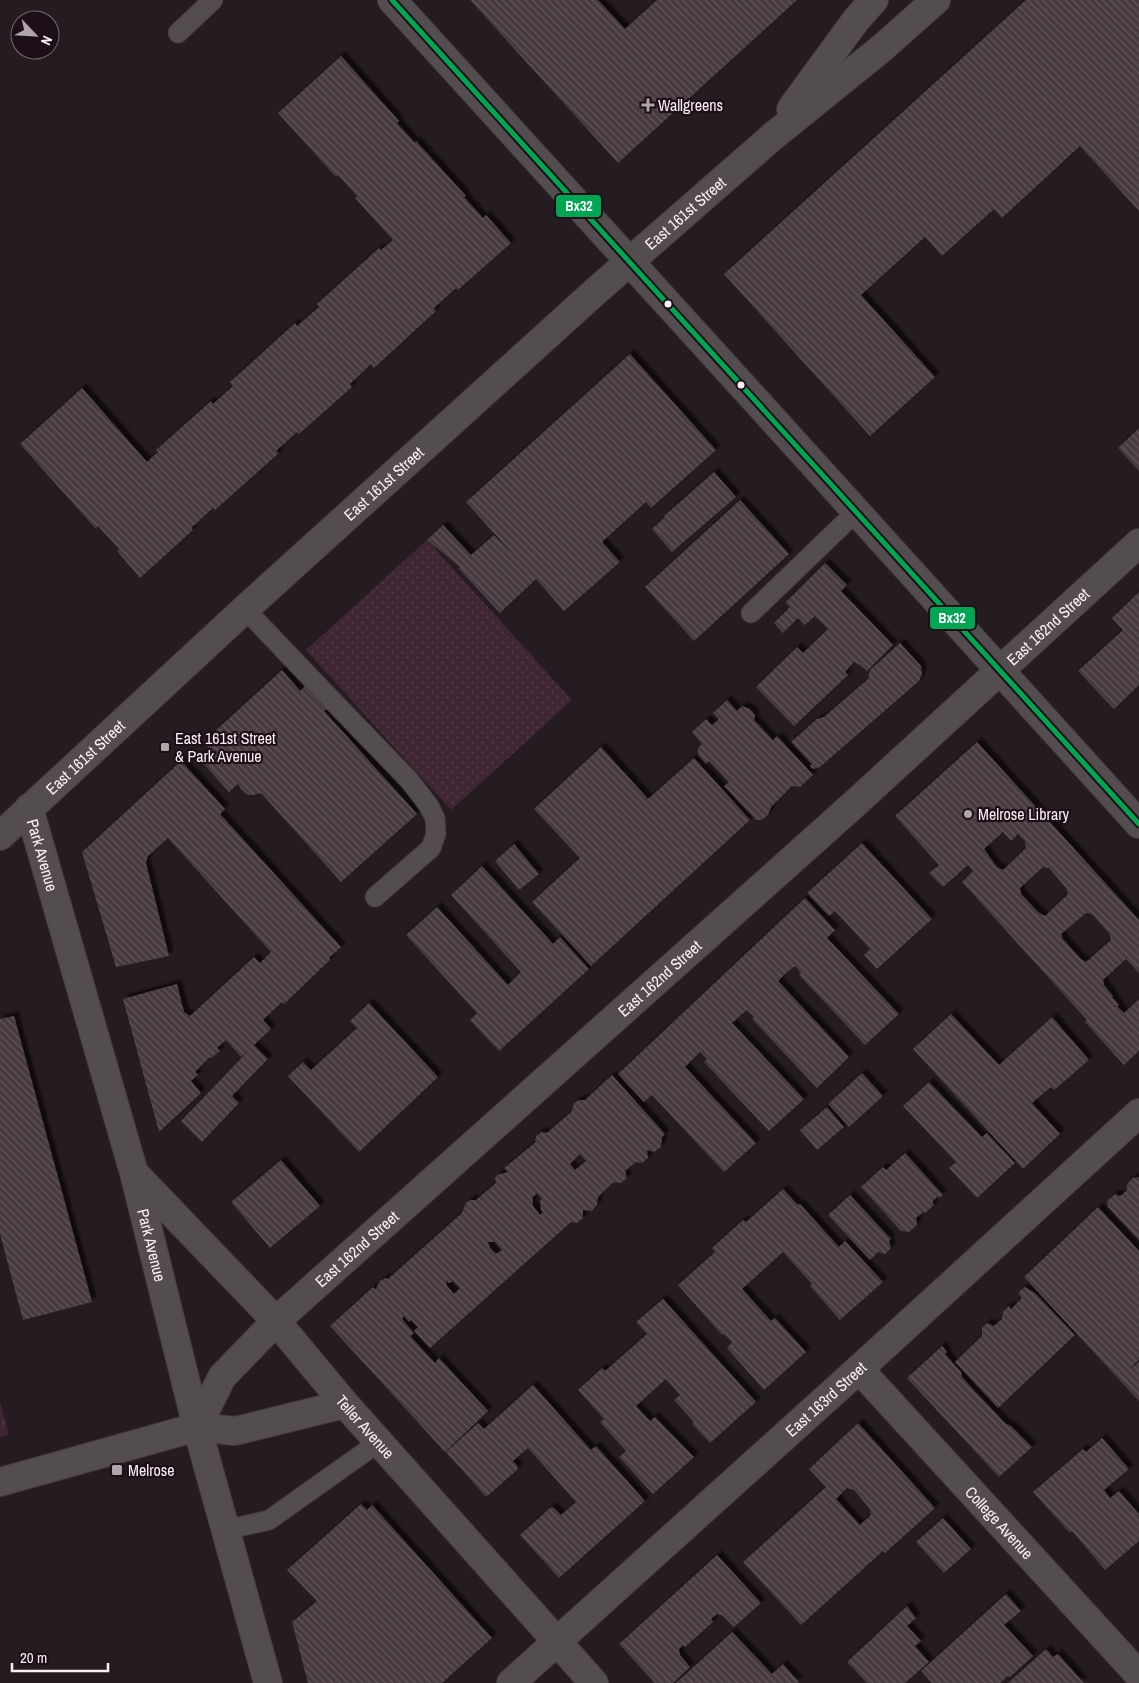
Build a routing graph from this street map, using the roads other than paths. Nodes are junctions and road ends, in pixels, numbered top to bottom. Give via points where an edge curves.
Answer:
1 (392, 0) edge
2 (874, 0) edge
3 (936, 0) edge
4 (201, 4) edge
5 (178, 33) dead end
6 (772, 137) junction
7 (631, 261) junction
8 (856, 512) junction
9 (1139, 543) edge
10 (246, 609) junction
11 (751, 613) dead end
12 (999, 670) junction
13 (29, 808) junction
14 (1139, 824) edge
15 (0, 836) edge
16 (375, 897) dead end
17 (1139, 1113) edge
18 (134, 1172) junction
19 (276, 1322) junction
20 (859, 1369) junction
21 (345, 1404) junction
22 (197, 1427) junction
23 (379, 1442) junction
24 (0, 1482) edge
25 (225, 1530) junction
26 (556, 1642) junction
27 (1139, 1676) edge
28 (268, 1683) edge
29 (511, 1683) edge
30 (594, 1683) edge

1 - 7 street
2 - 6 street, East 161st Street
3 - 6 street, East 161st Street
4 - 5 lane
6 - 7 street, East 161st Street
7 - 8 street
7 - 10 street, East 161st Street
8 - 11 lane
8 - 12 street
9 - 12 street, East 162nd Street
10 - 13 street, East 161st Street
10 - 16 lane via 410,781 435,818 436,834 431,848
12 - 14 street
12 - 19 street, East 162nd Street via 851,808
13 - 15 street, East 161st Street
13 - 18 street, Park Avenue
17 - 20 street, East 163rd Street
18 - 19 street, Teller Avenue
18 - 22 street, Park Avenue
19 - 21 street, Teller Avenue
19 - 22 street, East 162nd Street via 222,1377
20 - 26 street, East 163rd Street
20 - 27 street, College Avenue
21 - 22 street via 235,1431
21 - 23 street, Teller Avenue
22 - 24 street
22 - 25 street, Park Avenue
23 - 25 lane via 270,1520
23 - 26 street, Teller Avenue
25 - 28 street, Park Avenue
26 - 29 street, East 163rd Street
26 - 30 street, Teller Avenue

